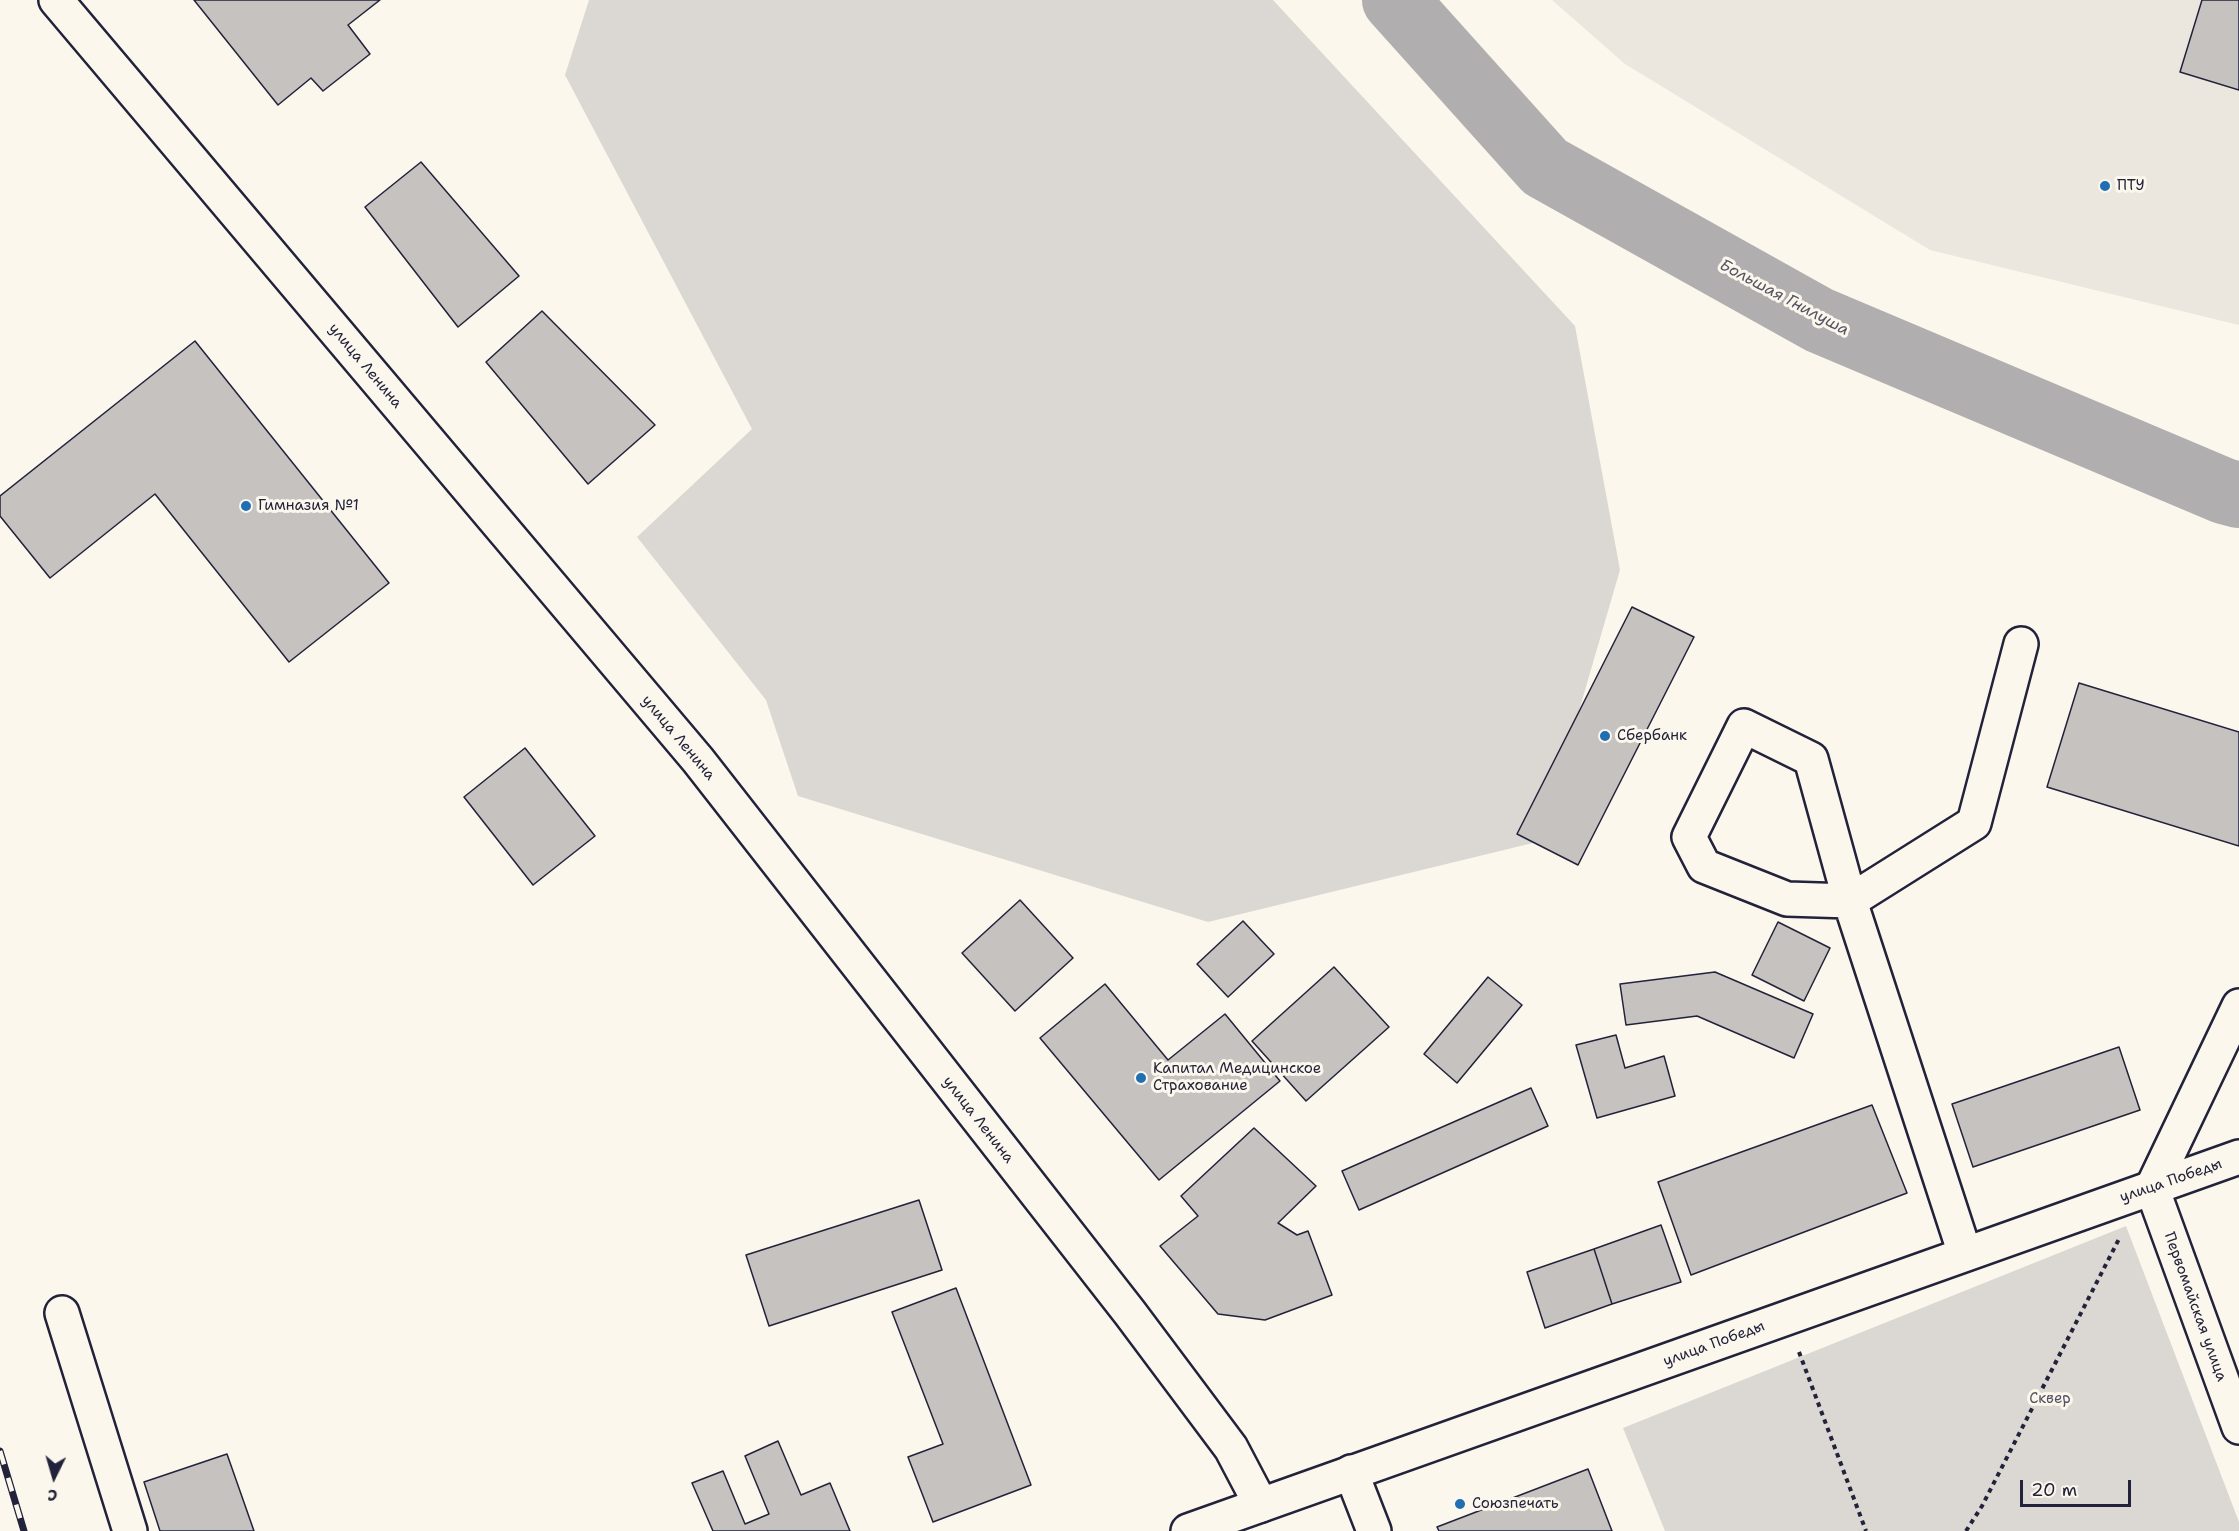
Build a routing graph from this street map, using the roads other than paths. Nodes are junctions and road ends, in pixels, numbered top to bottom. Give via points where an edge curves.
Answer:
1 (56, 0) edge
2 (2021, 644) dead end
3 (1850, 901) junction
4 (2239, 1006) edge
5 (2239, 1157) edge
6 (2152, 1188) junction
7 (1965, 1254) junction
8 (62, 1313) dead end
9 (2239, 1427) edge
10 (1351, 1473) junction
11 (1261, 1505) junction
12 (130, 1531) edge
13 (1188, 1531) edge
14 (1374, 1531) edge

1 - 11 street, улица Ленина via 698,760 1130,1313 1231,1448
2 - 3 street via 1974,823
3 - 3 street via 1811,759 1743,726 1689,837 1704,866 1787,899
3 - 7 street
4 - 6 street
5 - 6 street, улица Победы
6 - 7 street, улица Победы
6 - 9 street, Первомайская улица
7 - 10 street, улица Победы
8 - 12 street
10 - 11 street, улица Победы
10 - 14 street
11 - 13 street, улица Победы

